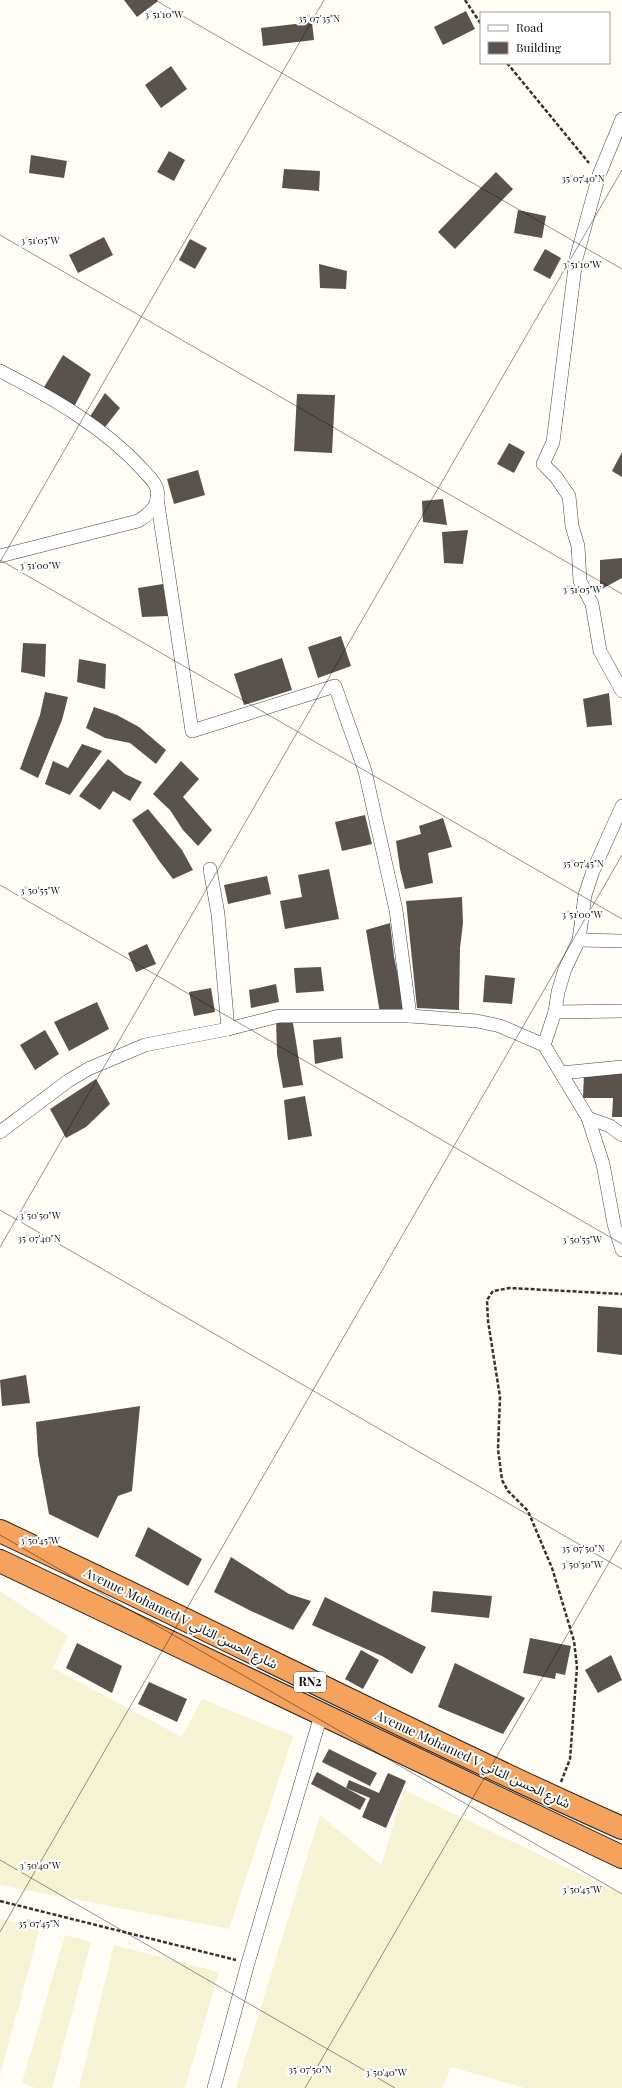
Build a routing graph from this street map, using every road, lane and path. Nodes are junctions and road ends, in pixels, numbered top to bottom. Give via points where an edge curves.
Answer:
1 (465, 0) edge
2 (480, 22) edge
3 (508, 64) edge
4 (622, 120) edge
5 (599, 175) junction
6 (0, 371) edge
7 (157, 498) junction
8 (0, 556) edge
9 (622, 690) edge
10 (622, 806) edge
11 (210, 869) dead end
12 (579, 940) junction
13 (622, 941) edge
14 (622, 1011) edge
15 (555, 1012) junction
16 (410, 1016) junction
17 (228, 1029) junction
18 (544, 1045) junction
19 (622, 1067) edge
20 (561, 1073) junction
21 (588, 1118) junction
22 (0, 1132) edge
23 (622, 1135) edge
24 (622, 1250) edge
25 (622, 1294) edge
26 (0, 1531) edge
27 (0, 1561) edge
28 (321, 1715) junction
29 (554, 1798) junction
30 (622, 1828) edge
31 (622, 1857) edge
32 (0, 1901) edge
33 (248, 1963) junction
34 (214, 2088) edge

1 - 2 path
3 - 5 path
4 - 5 street
5 - 9 street via 576,260 553,442 543,464 569,496 572,526 578,546 580,581 592,604 600,651
6 - 7 street via 81,418 118,444 154,482
7 - 8 street via 155,507 138,521
7 - 16 street via 192,731 335,686 365,771 396,910
10 - 12 street via 585,895
11 - 17 street via 218,914
12 - 13 street
12 - 15 street via 560,984
14 - 15 street
15 - 18 street
16 - 17 street via 279,1016
16 - 18 street via 477,1020 500,1026
17 - 22 street via 145,1045 88,1069 50,1093
18 - 20 street
19 - 20 street
20 - 21 street
21 - 23 street via 610,1126
21 - 24 street via 603,1164 614,1224
25 - 29 path via 510,1288 493,1291 487,1300 500,1397 498,1449 502,1480 508,1491 528,1511 552,1568 574,1641 577,1668 570,1759
26 - 29 highway, Avenue Mohamed V شارع الحسن الثاني / RN2
27 - 28 highway, Avenue Mohamed V شارع الحسن الثاني / RN2
28 - 31 highway, Avenue Mohamed V شارع الحسن الثاني / RN2
28 - 33 street
29 - 30 highway, Avenue Mohamed V شارع الحسن الثاني / RN2
32 - 33 path
33 - 34 street

